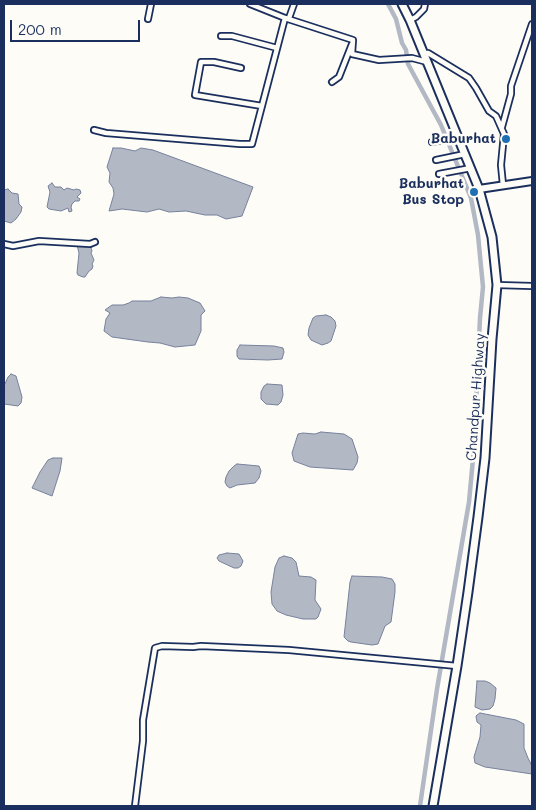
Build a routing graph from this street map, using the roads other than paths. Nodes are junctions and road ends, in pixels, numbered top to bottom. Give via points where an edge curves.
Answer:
1 (151, 4) edge
2 (250, 4) edge
3 (294, 4) edge
4 (402, 4) edge
5 (425, 4) edge
6 (287, 18) junction
7 (148, 20) dead end
8 (410, 20) junction
9 (532, 24) edge
10 (221, 36) dead end
11 (353, 40) junction
12 (277, 48) junction
13 (424, 53) junction
14 (427, 62) junction
15 (241, 68) dead end
16 (332, 82) dead end
17 (262, 106) junction
18 (502, 127) junction
19 (94, 130) dead end
20 (458, 137) junction
21 (432, 142) dead end
22 (465, 154) junction
23 (436, 160) dead end
24 (471, 168) junction
25 (439, 174) dead end
26 (532, 182) edge
27 (503, 186) junction
28 (479, 188) junction
29 (95, 242) dead end
30 (4, 244) edge
31 (497, 285) junction
32 (532, 286) edge
33 (453, 666) junction
34 (135, 806) edge
35 (433, 806) edge

1 - 7 street
2 - 6 street
3 - 6 street
4 - 8 main road, Chandpur Highway
5 - 8 street
6 - 11 street
6 - 12 street
8 - 13 main road, Chandpur Highway
9 - 18 street via 511,86
10 - 12 street
11 - 14 street via 352,54 379,60 412,58
11 - 16 street via 339,77
12 - 17 street
13 - 14 main road, Chandpur Highway
13 - 18 street via 469,78
14 - 20 main road, Chandpur Highway
15 - 17 street via 201,62 195,96
17 - 19 street via 252,144
18 - 27 street
20 - 21 street
20 - 22 main road, Chandpur Highway
22 - 23 street
22 - 24 main road, Chandpur Highway
24 - 25 street
24 - 28 main road, Chandpur Highway
26 - 27 main road
27 - 28 main road
28 - 31 main road, Chandpur Highway via 492,237
29 - 30 street
31 - 32 street
31 - 33 main road, Chandpur Highway via 485,458 468,592
33 - 34 street via 288,650 201,646 155,648 143,720
33 - 35 main road, Chandpur Highway

